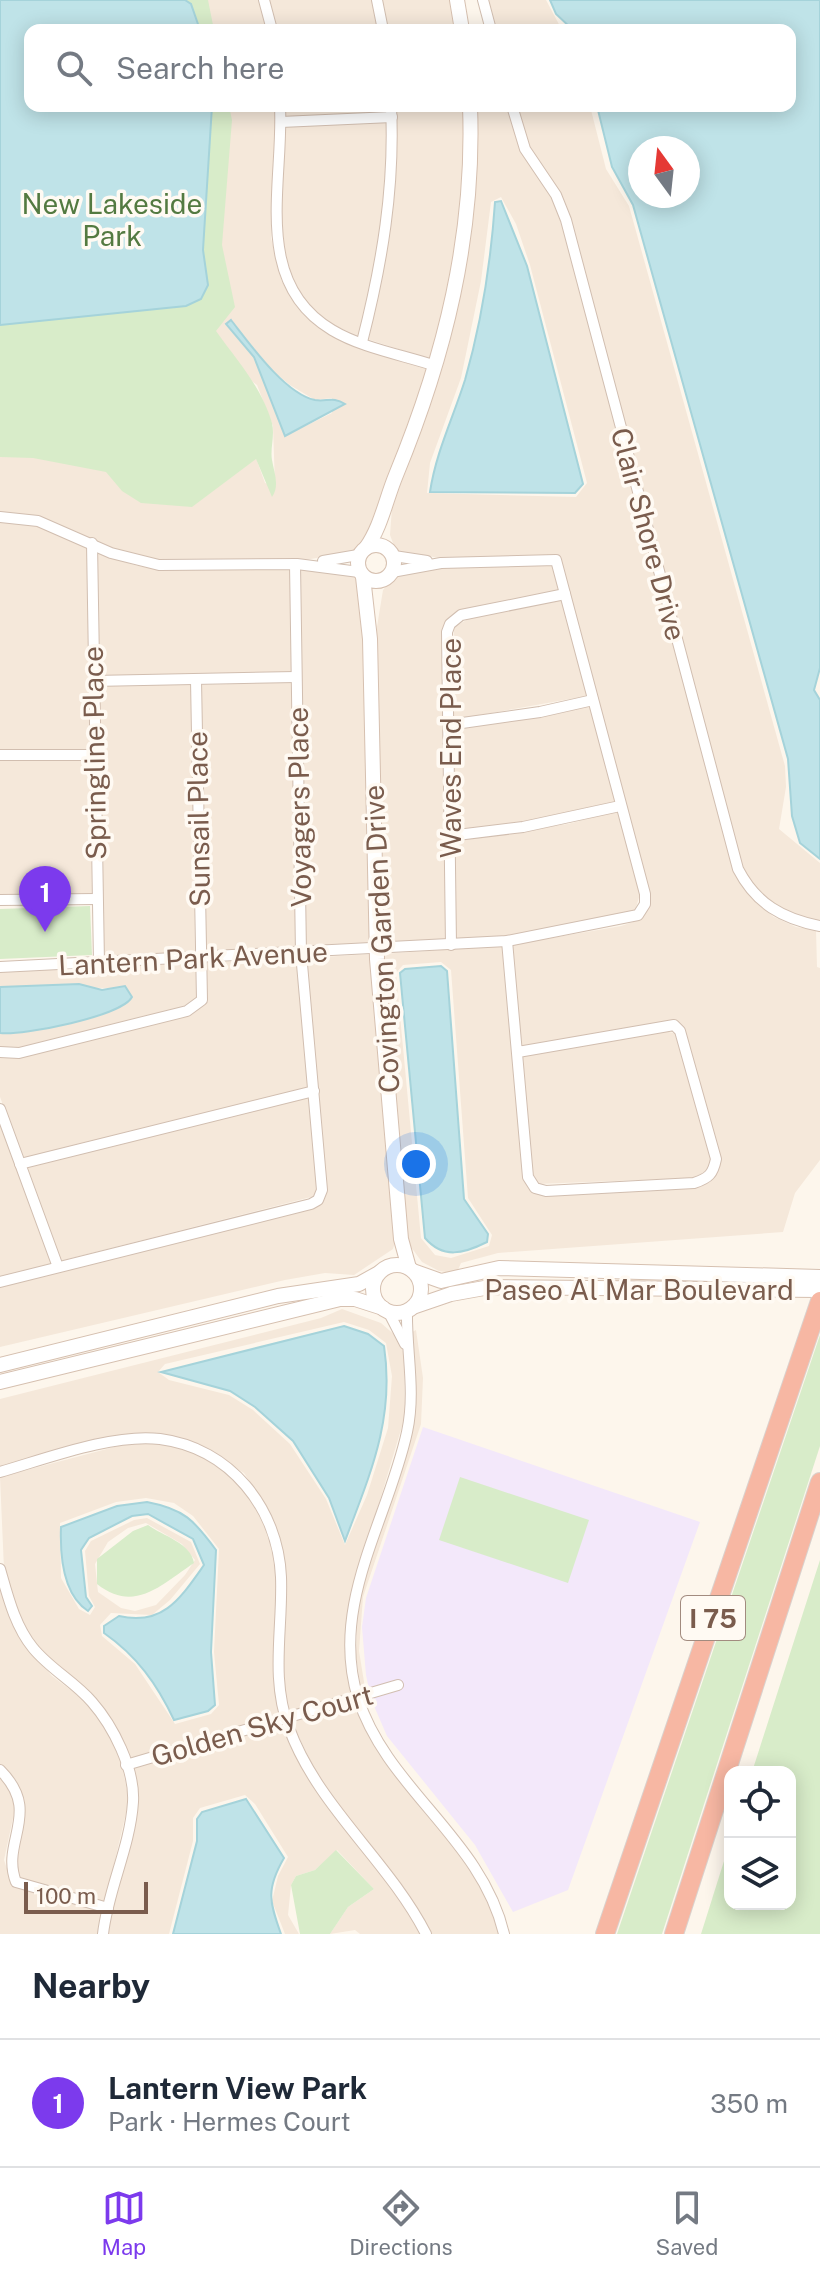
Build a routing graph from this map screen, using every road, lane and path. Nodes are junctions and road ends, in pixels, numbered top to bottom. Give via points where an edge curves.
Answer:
1 (264, 0) edge
2 (377, 0) edge
3 (457, 0) edge
4 (483, 0) edge
5 (270, 24) edge
6 (382, 24) edge
7 (461, 24) edge
8 (489, 24) edge
9 (280, 112) edge
10 (391, 112) edge
11 (470, 112) edge
12 (514, 112) edge
13 (281, 122) junction
14 (362, 342) junction
15 (436, 366) junction
16 (389, 492) junction
17 (0, 517) edge
18 (92, 543) junction
19 (362, 552) junction
20 (392, 553) junction
21 (441, 563) junction
22 (300, 564) junction
23 (361, 575) junction
24 (388, 575) junction
25 (565, 594) junction
26 (370, 639) junction
27 (296, 677) junction
28 (196, 680) junction
29 (93, 681) junction
30 (593, 700) junction
31 (448, 725) junction
32 (0, 755) edge
33 (94, 755) junction
34 (620, 806) junction
35 (449, 836) junction
36 (96, 899) junction
37 (0, 900) edge
38 (820, 926) edge
39 (507, 941) junction
40 (451, 945) junction
41 (377, 949) junction
42 (301, 953) junction
43 (199, 958) junction
44 (99, 963) junction
45 (0, 967) edge
46 (0, 1052) edge
47 (518, 1052) junction
48 (314, 1091) junction
49 (0, 1109) edge
50 (20, 1164) junction
51 (401, 1239) junction
52 (58, 1267) junction
53 (411, 1269) junction
54 (382, 1271) junction
55 (820, 1277) edge
56 (0, 1282) edge
57 (820, 1290) edge
58 (820, 1301) edge
59 (410, 1308) junction
60 (386, 1310) junction
61 (409, 1353) junction
62 (0, 1365) edge
63 (0, 1382) edge
64 (0, 1472) edge
65 (820, 1482) edge
66 (0, 1569) edge
67 (398, 1685) dead end
68 (358, 1695) junction
69 (285, 1717) junction
70 (126, 1765) junction
71 (0, 1770) edge
72 (108, 1908) junction
73 (103, 1934) edge
74 (426, 1934) edge
75 (504, 1934) edge
76 (605, 1934) edge
77 (674, 1934) edge

1 - 5 street
2 - 6 street
3 - 7 main road
4 - 8 street
9 - 13 street
10 - 13 street
10 - 14 street via 385,235
11 - 15 main road, Covington Garden Drive via 463,247
12 - 38 street, Clair Shore Drive via 525,149 566,220 738,869 759,900 777,913
13 - 14 street via 276,238 286,280 319,321
14 - 15 street
15 - 16 main road, Covington Garden Drive
16 - 19 main road, Covington Garden Drive
16 - 20 main road, Covington Garden Drive via 386,535
17 - 18 street via 38,521
18 - 22 street via 159,565
18 - 29 street, Springline Place
19 - 20 main road via 378,547
19 - 22 street
19 - 23 main road, Covington Garden Drive
20 - 21 street
20 - 24 main road, Covington Garden Drive
21 - 24 street
21 - 25 street, Lantern Park Avenue via 556,560
22 - 23 street
22 - 27 street, Voyagers Place
23 - 24 main road
23 - 26 main road, Covington Garden Drive
24 - 26 main road, Covington Garden Drive via 374,605
25 - 30 street, Lantern Park Avenue
25 - 31 street, Waves End Place via 454,618 447,632
26 - 41 main road, Covington Garden Drive
27 - 28 street
27 - 42 street, Voyagers Place
28 - 29 street
28 - 43 street, Sunsail Place
29 - 33 street, Springline Place
30 - 31 street
30 - 34 street, Lantern Park Avenue
31 - 35 street, Waves End Place
32 - 33 street
33 - 36 street, Springline Place
34 - 35 street via 538,825
34 - 39 street, Lantern Park Avenue via 645,894 638,915
35 - 40 street, Waves End Place
36 - 37 street
36 - 44 street, Springline Place
39 - 40 street, Lantern Park Avenue
39 - 47 street
40 - 41 street, Lantern Park Avenue
41 - 42 street, Lantern Park Avenue
41 - 51 main road, Covington Garden Drive
42 - 43 street, Lantern Park Avenue
42 - 48 street, Voyagers Place
43 - 44 street, Lantern Park Avenue
43 - 46 street, Sunsail Place via 202,1000 187,1011 19,1053
44 - 45 street, Lantern Park Avenue
47 - 47 street via 528,1177 535,1188 694,1183 713,1171 712,1144 674,1025
48 - 50 street
48 - 52 street, Voyagers Place via 322,1190 318,1200
49 - 50 street
50 - 52 street
51 - 53 main road, Covington Garden Drive
51 - 54 main road
52 - 56 street, Voyagers Place
53 - 54 main road via 398,1264
53 - 55 main road, Paseo Al Mar Boulevard via 448,1281 499,1268
53 - 59 main road via 421,1289
54 - 60 main road via 373,1293
54 - 62 main road via 359,1284 278,1296
57 - 59 main road, Paseo Al Mar Boulevard via 477,1288
58 - 76 highway, I 75
59 - 60 main road
59 - 61 street
60 - 61 street
60 - 63 main road via 340,1299
61 - 68 street via 407,1434 352,1617
64 - 69 street via 121,1441 159,1439 196,1449 240,1476 265,1513 277,1547 277,1668
65 - 77 highway, I 75
66 - 70 street via 12,1612 31,1646 91,1700 114,1734
67 - 68 street, Golden Sky Court
68 - 69 street, Golden Sky Court
68 - 75 street via 381,1747 484,1880
69 - 70 street, Golden Sky Court
69 - 74 street via 320,1790 410,1904
70 - 72 street via 134,1800
71 - 72 street via 21,1804 8,1861 16,1882
72 - 73 street

